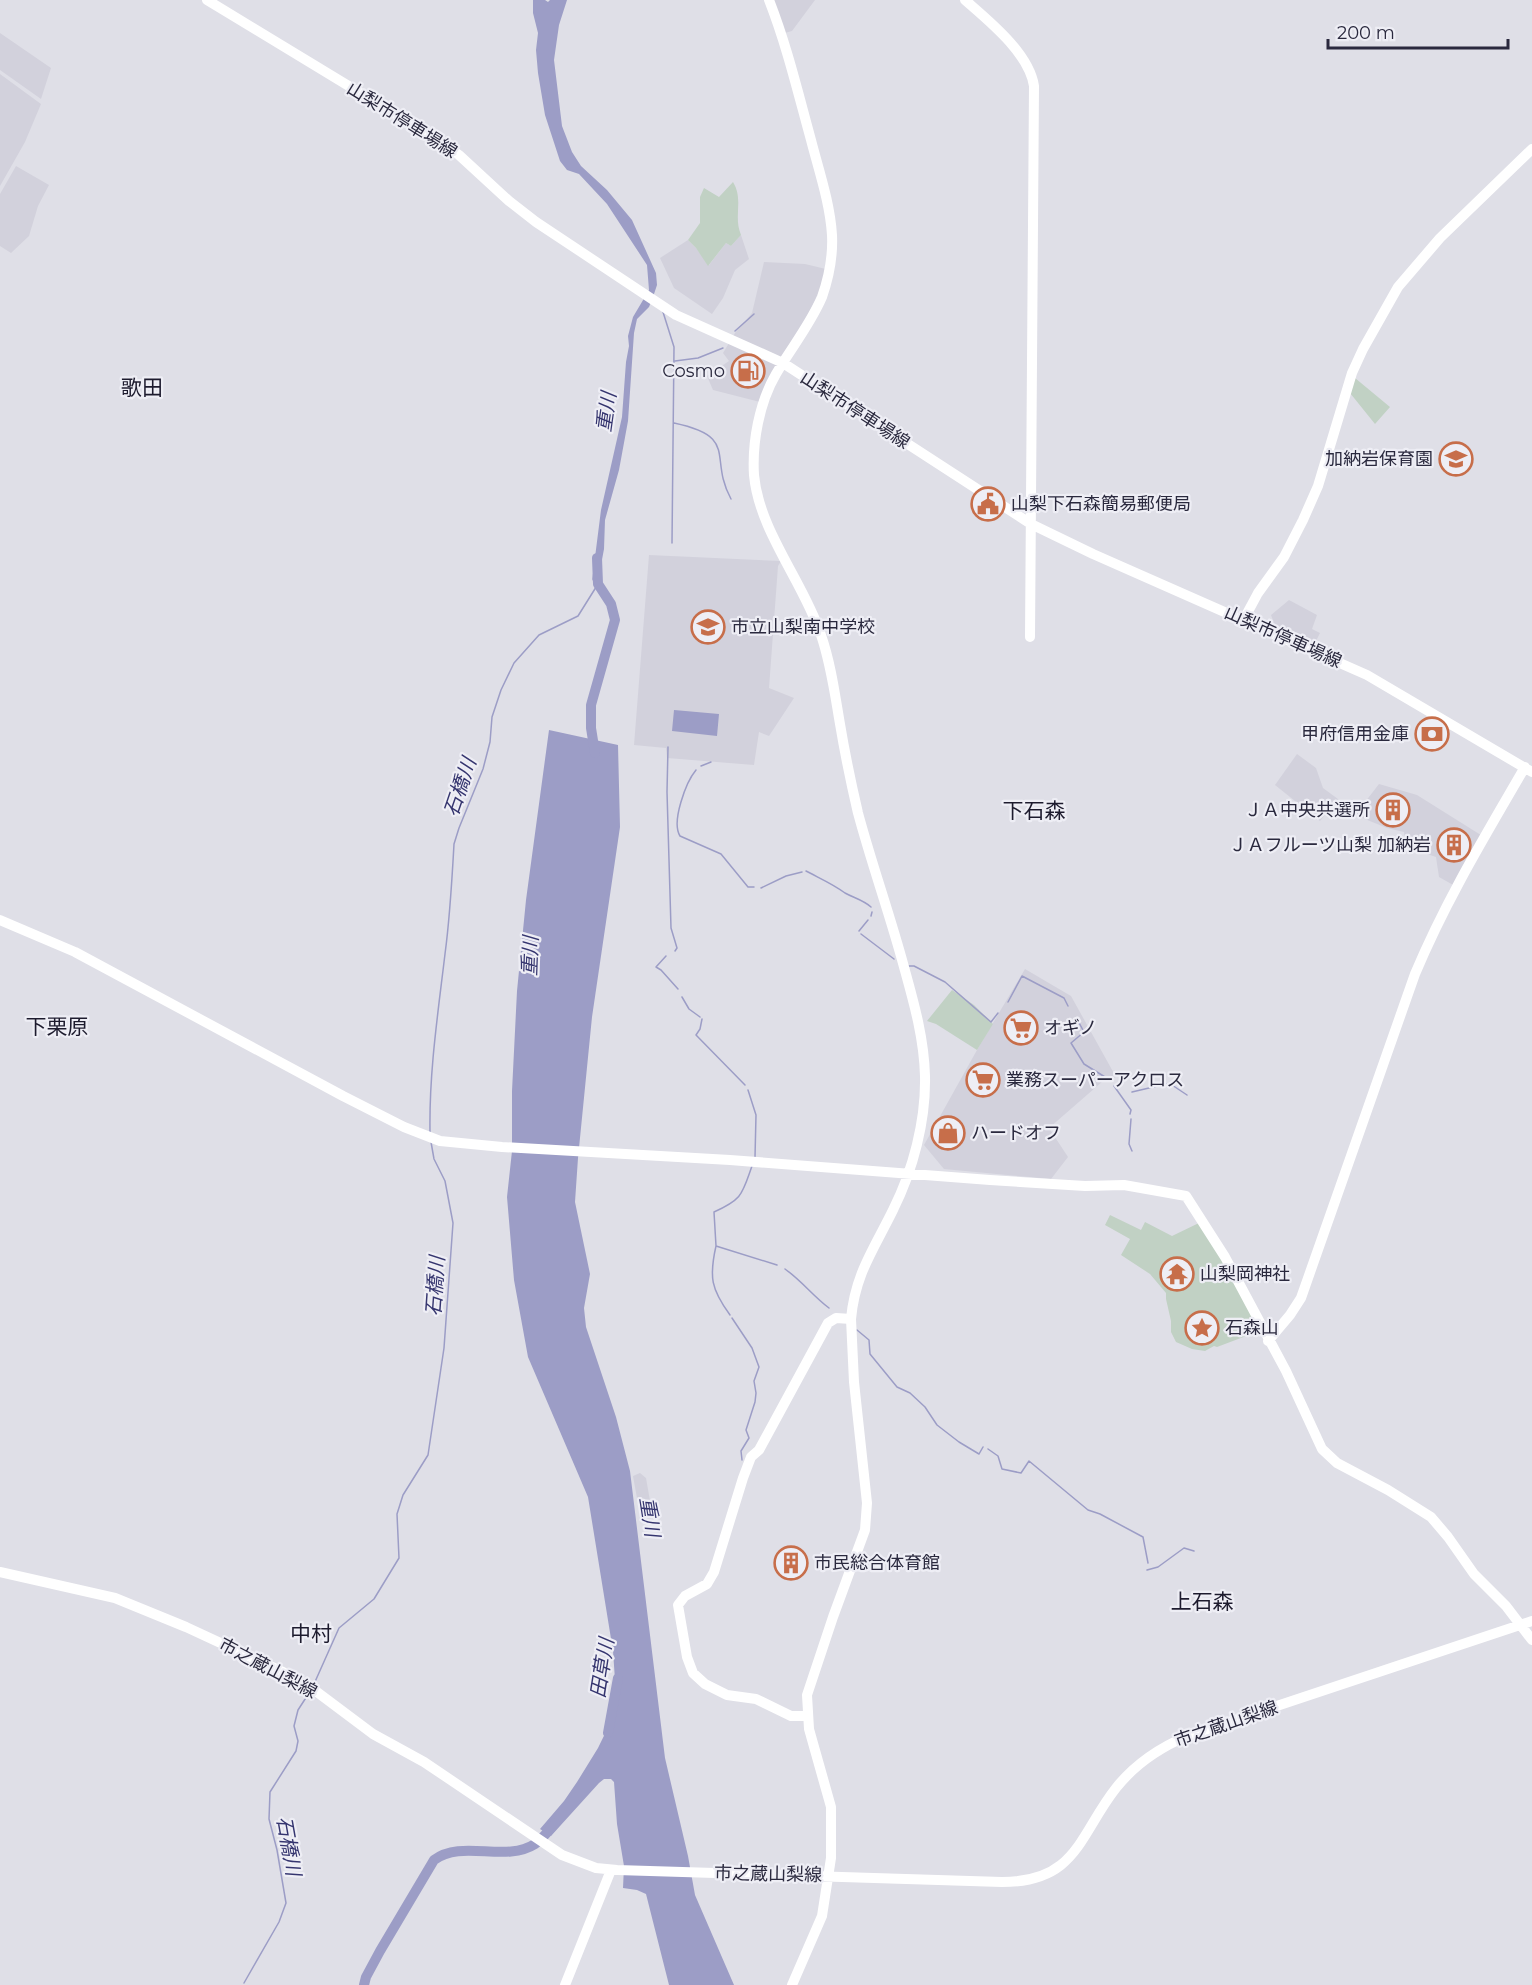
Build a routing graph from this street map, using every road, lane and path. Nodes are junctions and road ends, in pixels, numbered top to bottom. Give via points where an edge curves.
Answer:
1 (207, 0) edge
2 (769, 0) edge
3 (965, 0) edge
4 (1532, 149) edge
5 (783, 363) junction
6 (1031, 524) junction
7 (1244, 619) junction
8 (1030, 638) dead end
9 (1528, 769) edge
10 (0, 920) edge
11 (908, 1173) junction
12 (851, 1319) junction
13 (1268, 1341) junction
14 (0, 1572) edge
15 (1527, 1623) edge
16 (1532, 1640) edge
17 (807, 1716) junction
18 (616, 1870) junction
19 (829, 1876) junction
20 (565, 1985) edge
21 (792, 1985) edge

1 - 5 street, 山梨市停車場線 via 441,142 509,201 675,315
2 - 5 street via 797,89 827,202 832,236 830,270 823,294
3 - 6 street via 1028,66 1034,86
4 - 7 street via 1440,238 1398,287 1352,373 1318,486 1303,520
5 - 6 street, 山梨市停車場線
5 - 11 street via 773,378 758,428 755,480 764,513 825,646 858,813 919,1022 924,1101
6 - 7 street, 山梨市停車場線
6 - 8 street
7 - 9 street, 山梨市停車場線 via 1367,675
9 - 13 street via 1455,886 1434,930 1301,1298
10 - 11 street via 75,952 305,1076 440,1141
11 - 12 street via 860,1274
11 - 13 street via 1085,1186 1124,1185 1186,1196 1224,1257
12 - 17 street via 867,1520 810,1682
12 - 17 street via 836,1318 828,1323 759,1450 751,1457 708,1584 685,1596 678,1605 687,1658 693,1673 705,1684 727,1695 756,1699 791,1716
13 - 15 street via 1329,1457 1431,1517 1474,1574
14 - 18 street, 市之蔵山梨線 via 115,1598 284,1672 373,1734 424,1762 548,1845 596,1868
15 - 16 street
15 - 19 street, 市之蔵山梨線 via 1165,1746 1130,1772 1116,1788 1067,1860 1040,1877 1002,1882
17 - 19 street via 831,1808
18 - 19 street, 市之蔵山梨線
18 - 20 street
19 - 21 street via 822,1916

